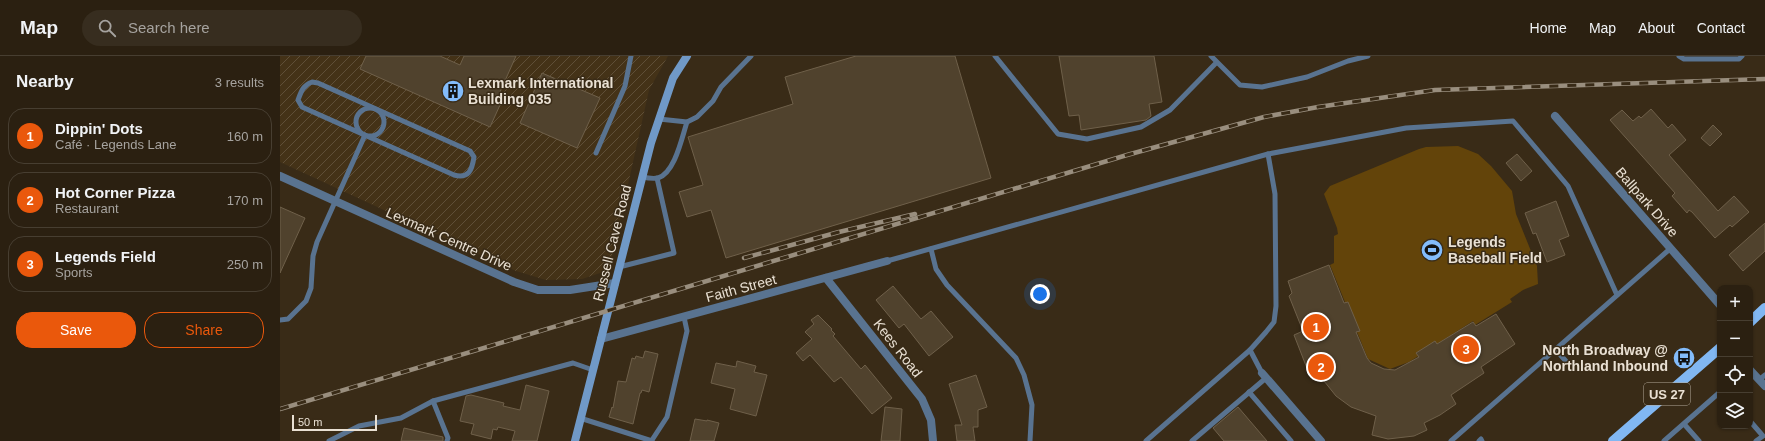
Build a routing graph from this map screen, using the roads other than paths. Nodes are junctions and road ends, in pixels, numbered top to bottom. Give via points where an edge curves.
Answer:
1 (631, 56) edge
2 (687, 56) edge
3 (751, 56) edge
4 (995, 56) edge
5 (1211, 56) edge
6 (1368, 56) edge
7 (1680, 56) edge
8 (1742, 56) edge
9 (1347, 58) edge
10 (1216, 63) junction
11 (378, 110) junction
12 (1555, 116) dead end
13 (659, 119) junction
14 (687, 122) junction
15 (365, 135) junction
16 (596, 153) dead end
17 (1268, 154) junction
18 (280, 176) edge
19 (642, 178) junction
20 (657, 178) junction
21 (334, 201) junction
22 (1671, 248) junction
23 (931, 249) junction
24 (887, 261) joint
25 (619, 267) junction
26 (826, 278) junction
27 (615, 283) junction
28 (1617, 295) junction
29 (1717, 301) edge
30 (1765, 308) edge
31 (684, 317) junction
32 (280, 320) edge
33 (1751, 321) edge
34 (601, 339) junction
35 (1555, 349) junction
36 (1250, 350) junction
37 (1717, 351) edge
38 (1573, 369) dead end
39 (593, 370) junction
40 (1753, 372) edge
41 (1264, 376) junction
42 (1763, 380) edge
43 (1249, 392) junction
44 (1719, 393) edge
45 (432, 401) junction
46 (580, 418) junction
47 (1684, 424) junction
48 (1753, 424) edge
49 (329, 441) edge
50 (447, 441) edge
51 (575, 441) edge
52 (652, 441) edge
53 (933, 441) edge
54 (1030, 441) edge
55 (1146, 441) edge
56 (1192, 441) edge
57 (1291, 441) edge
58 (1320, 441) edge
59 (1451, 441) edge
60 (1479, 441) edge
61 (1482, 441) edge
62 (1613, 441) edge
63 (1664, 441) edge
64 (1699, 441) edge
65 (1756, 441) edge

1 - 16 lane via 626,86
2 - 13 street, Russell Cave Road via 673,78
3 - 14 lane via 721,87 713,102 697,117
4 - 10 lane via 1058,134 1087,139 1141,128 1170,110
5 - 10 lane
6 - 9 lane
7 - 8 lane via 1684,59 1738,59
9 - 10 lane via 1307,77 1262,87 1240,85
11 - 15 lane via 384,122 381,130 374,135
11 - 15 lane via 365,109 358,115 358,129
11 - 15 lane via 318,83 306,84 301,91 298,100 302,107
11 - 15 lane via 470,151 474,157 472,167 468,174 461,177 454,175
12 - 22 street, Ballpark Drive
13 - 14 lane
13 - 19 street, Russell Cave Road
14 - 20 lane via 672,166 665,175
15 - 21 lane
17 - 23 lane
17 - 28 lane via 1406,128 1513,121 1568,186
17 - 36 lane via 1275,194 1276,306 1274,322
18 - 21 street, Lexmark Centre Drive
19 - 20 lane
19 - 25 street, Russell Cave Road
20 - 25 lane via 674,253
21 - 27 street, Lexmark Centre Drive via 514,282 538,290 570,290
21 - 32 lane via 313,256 311,288 306,301 288,319
22 - 28 lane
22 - 29 street, Ballpark Drive
23 - 24 lane
23 - 54 lane via 936,269 947,285 1016,358 1024,375 1032,405
24 - 26 street, Faith Street
25 - 27 street, Russell Cave Road
26 - 31 street, Faith Street
26 - 53 street, Kees Road via 922,399 931,420
27 - 34 street, Russell Cave Road
28 - 35 lane
30 - 33 main road
31 - 34 street, Faith Street
31 - 52 lane via 687,331 667,417
34 - 39 street, Russell Cave Road
35 - 38 lane
35 - 59 lane
36 - 41 lane
36 - 55 lane
37 - 62 main road, US 27
39 - 45 lane via 573,363
39 - 46 street, Russell Cave Road
40 - 42 street
41 - 43 lane
41 - 58 street
43 - 56 lane
43 - 57 lane
44 - 47 lane
45 - 49 lane via 401,418 359,426
45 - 50 lane
46 - 51 street, Russell Cave Road
46 - 52 lane
47 - 63 lane
47 - 64 lane
48 - 65 lane via 1763,436
60 - 61 lane

